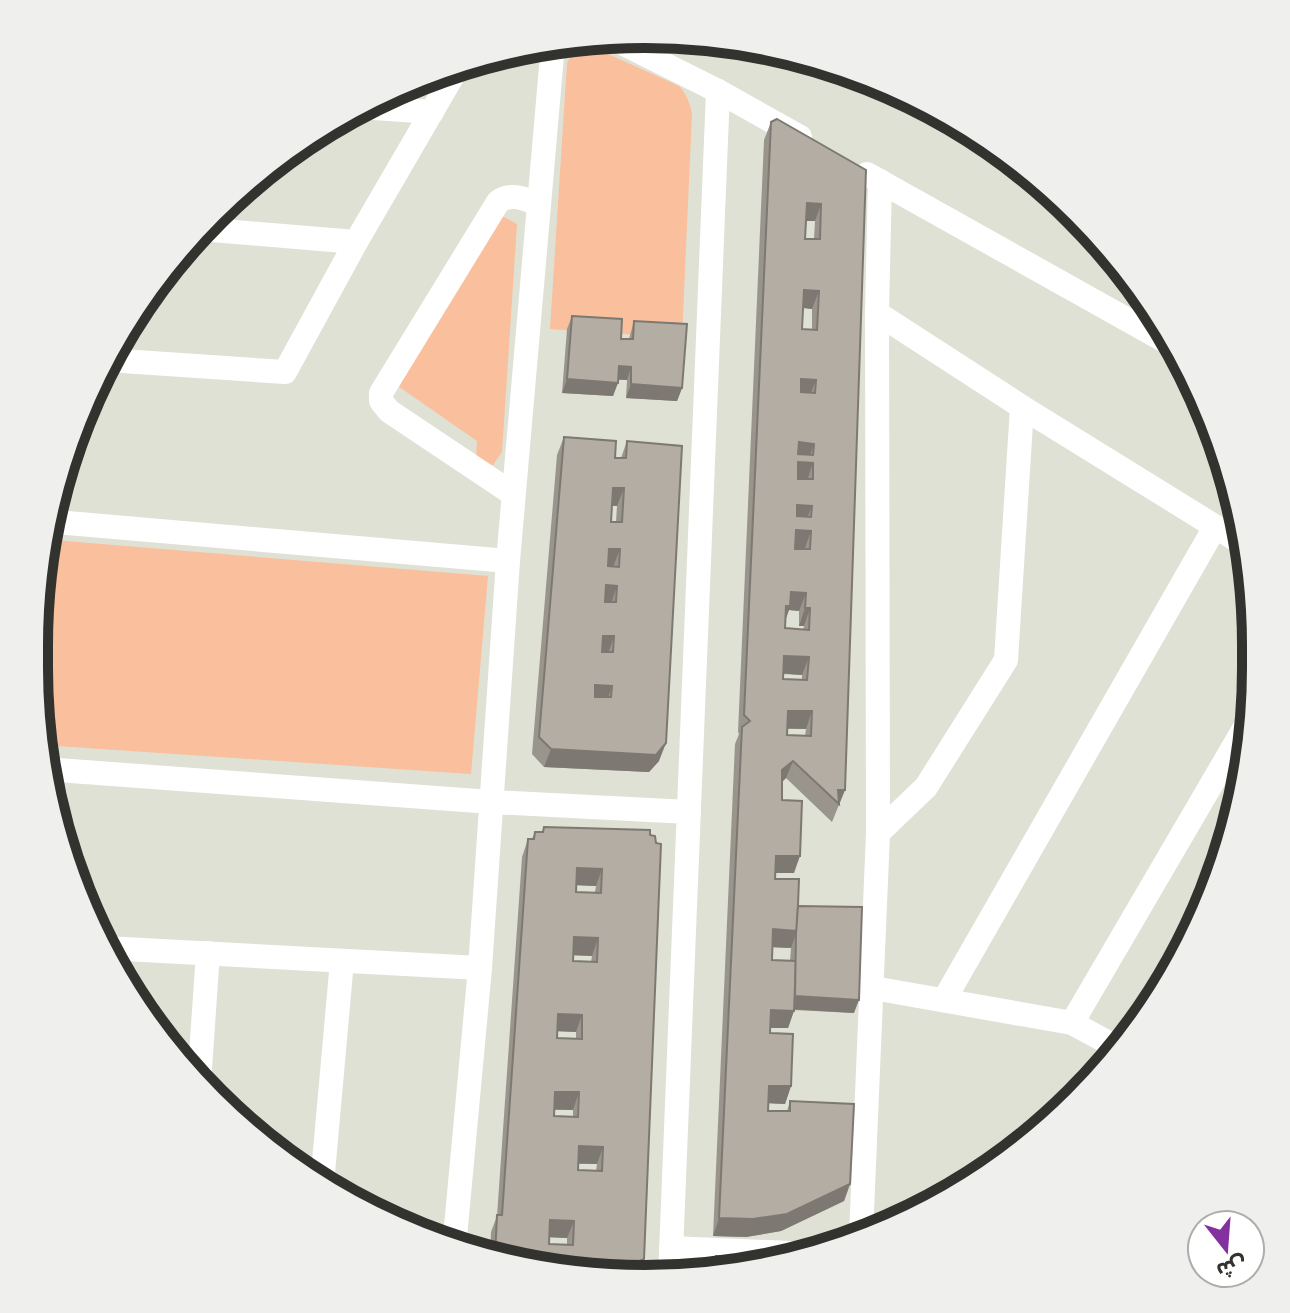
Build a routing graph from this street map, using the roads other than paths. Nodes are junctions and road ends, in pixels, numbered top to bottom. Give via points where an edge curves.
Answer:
1 (633, 48) edge
2 (552, 55) edge
3 (450, 81) edge
4 (718, 91) junction
5 (384, 109) edge
6 (432, 112) junction
7 (826, 151) edge
8 (853, 166) edge
9 (880, 181) junction
10 (538, 204) junction
11 (216, 230) edge
12 (356, 242) junction
13 (877, 313) junction
14 (1145, 319) edge
15 (120, 361) edge
16 (1022, 407) junction
17 (513, 494) junction
18 (61, 522) edge
19 (1215, 527) junction
20 (1232, 537) edge
21 (508, 561) junction
22 (1238, 740) edge
23 (57, 770) edge
24 (491, 802) junction
25 (689, 812) junction
26 (878, 833) junction
27 (119, 949) edge
28 (208, 953) junction
29 (342, 961) junction
30 (480, 968) junction
31 (873, 988) junction
32 (944, 1000) junction
33 (1072, 1023) junction
34 (1109, 1043) edge
35 (200, 1066) edge
36 (323, 1170) edge
37 (862, 1224) edge
38 (455, 1234) edge
39 (671, 1248) junction
40 (769, 1252) edge
41 (670, 1264) edge

1 - 4 street
2 - 10 street
3 - 6 street
4 - 7 street
4 - 25 street
5 - 6 street
6 - 12 street
8 - 9 street
9 - 13 street
9 - 14 street
10 - 17 street
10 - 17 street via 517,197 498,202 381,393 389,411
11 - 12 street
12 - 15 street via 285,372
13 - 16 street
13 - 26 street
16 - 19 street
16 - 26 street via 1006,660 926,787
17 - 21 street
18 - 21 street
19 - 20 street
19 - 32 street
21 - 24 street
22 - 33 street
23 - 24 street
24 - 25 street
24 - 30 street
25 - 39 street
26 - 31 street
27 - 28 street
28 - 29 street
28 - 35 street
29 - 30 street
29 - 36 street
30 - 38 street
31 - 32 street
31 - 37 street
32 - 33 street
33 - 34 street
39 - 40 street
39 - 41 street

